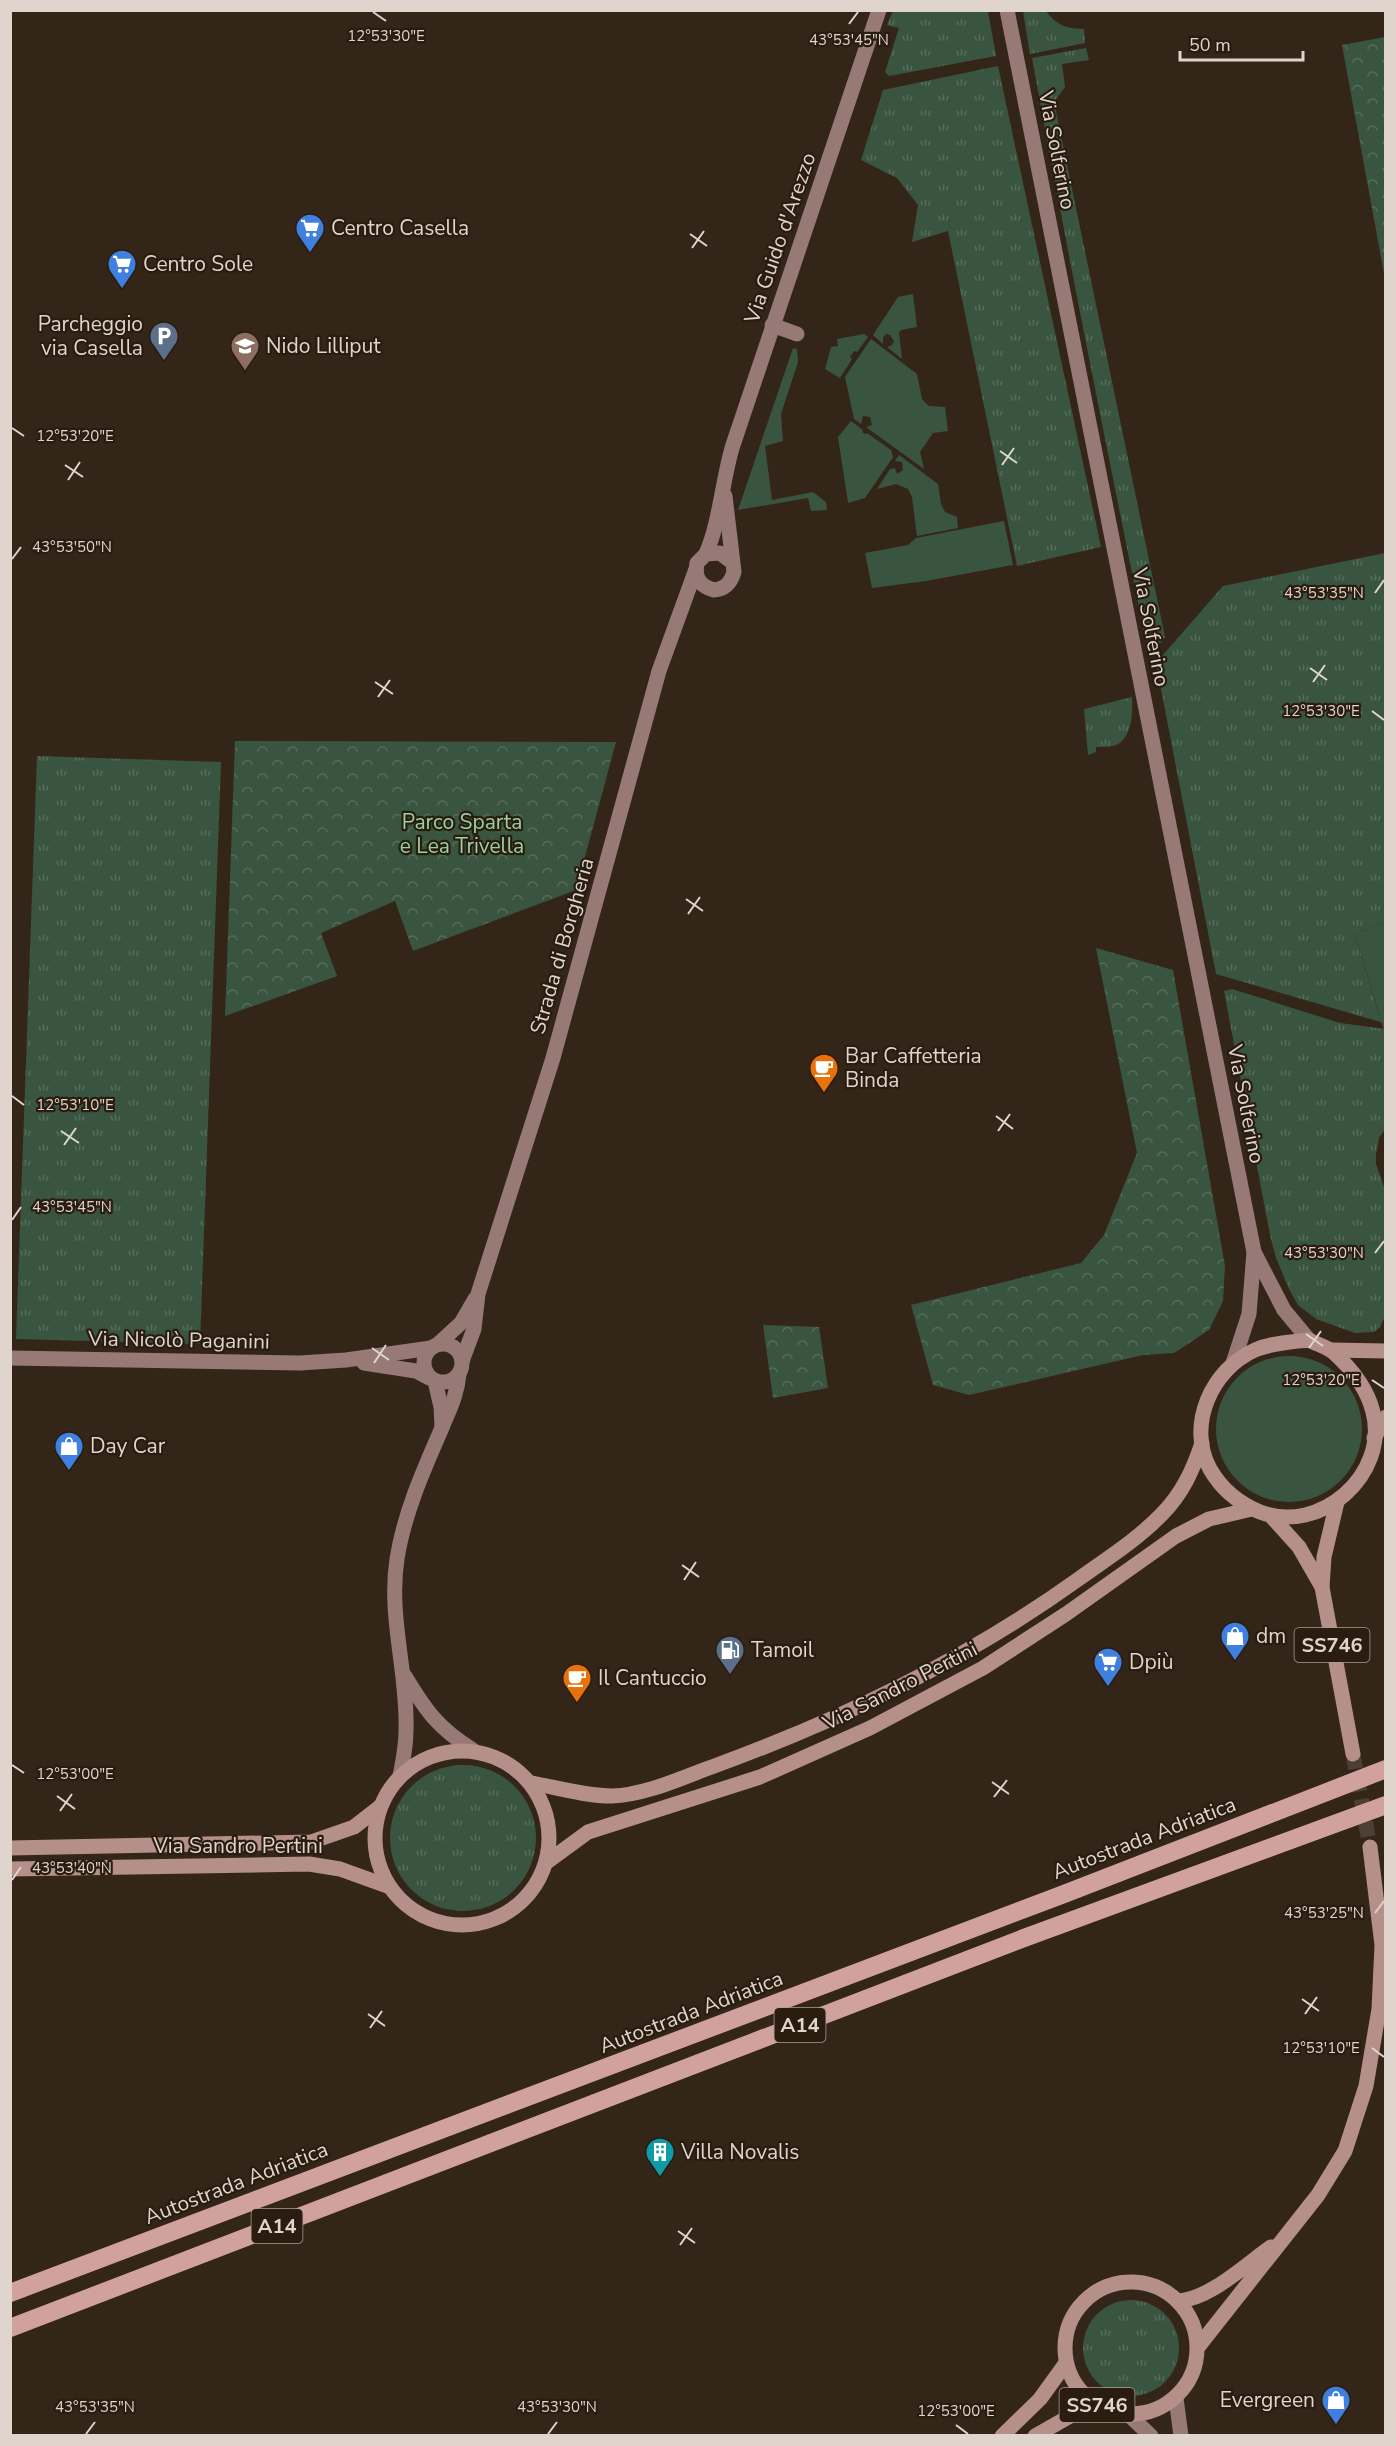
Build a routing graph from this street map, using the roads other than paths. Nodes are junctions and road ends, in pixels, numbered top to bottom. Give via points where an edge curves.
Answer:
1 (879, 10) edge
2 (1006, 12) edge
3 (772, 325) junction
4 (797, 334) dead end
5 (723, 479) junction
6 (706, 554) junction
7 (732, 562) junction
8 (696, 570) junction
9 (714, 590) junction
10 (682, 609) junction
11 (1254, 1252) junction
12 (478, 1294) junction
13 (1309, 1340) junction
14 (434, 1346) junction
15 (1331, 1350) junction
16 (1386, 1351) edge
17 (10, 1358) edge
18 (346, 1360) junction
19 (1233, 1363) junction
20 (461, 1368) junction
21 (432, 1379) junction
22 (1386, 1417) edge
23 (442, 1427) junction
24 (1374, 1438) junction
25 (1202, 1443) junction
26 (1337, 1502) junction
27 (1252, 1509) junction
28 (1271, 1516) junction
29 (1322, 1587) junction
30 (402, 1671) junction
31 (472, 1750) junction
32 (1353, 1754) tunnel mouth
33 (1386, 1769) edge
34 (400, 1776) junction
35 (532, 1783) junction
36 (1386, 1805) edge
37 (381, 1806) junction
38 (1370, 1847) tunnel mouth
39 (10, 1848) edge
40 (547, 1862) junction
41 (10, 1869) edge
42 (390, 1887) junction
43 (1286, 2236) junction
44 (10, 2293) edge
45 (1178, 2301) junction
46 (10, 2328) edge
47 (1198, 2347) junction
48 (1066, 2363) junction
49 (1176, 2397) junction
50 (1093, 2403) junction
51 (1129, 2415) junction
52 (1002, 2436) edge
53 (1035, 2436) edge
54 (1151, 2436) edge
55 (1181, 2436) edge

1 - 3 street, Via Guido d'Arezzo
2 - 11 street, Via Solferino
3 - 4 street
3 - 5 street, Via Guido d'Arezzo
5 - 6 street, Strada di Borgheria
5 - 7 street
6 - 7 street via 720,553
6 - 8 street, Strada di Borgheria
7 - 9 street via 732,579
8 - 9 street via 700,584
8 - 10 street, Strada di Borgheria
9 - 10 street
10 - 12 street, Strada di Borgheria via 659,671 553,1058
11 - 13 street, Via Solferino via 1284,1310
11 - 19 street, Via Solferino via 1249,1314
12 - 14 street, Strada di Borgheria via 461,1323
12 - 20 street, Strada di Borgheria via 474,1329
13 - 15 main road, Via Sandro Pertini
13 - 19 main road, Via Sandro Pertini via 1256,1350
14 - 18 street, Via Nicolò Paganini
14 - 20 street via 444,1344 456,1349
14 - 21 street, Strada di Borgheria via 426,1353 423,1366
15 - 16 main road, Via Sandro Pertini
15 - 24 main road, Via Sandro Pertini via 1366,1392 1373,1414
17 - 18 street, Via Nicolò Paganini via 300,1363
18 - 21 street, Via Nicolò Paganini via 416,1371
19 - 25 main road, Via Sandro Pertini via 1211,1390 1203,1413
20 - 21 street via 448,1382
20 - 23 street, Strada di Borgheria via 458,1390
21 - 23 street, Strada di Borgheria via 441,1407
22 - 24 main road, Via Sandro Pertini
23 - 30 street, Strada di Borgheria via 409,1510 397,1559 394,1619
24 - 26 main road, Via Sandro Pertini via 1368,1463 1356,1485
25 - 27 main road, Via Sandro Pertini via 1209,1467 1222,1487
25 - 35 main road, Via Sandro Pertini via 1183,1488 1162,1514 1121,1549 976,1646 879,1697 773,1744 650,1788 613,1796
26 - 28 main road, Via Sandro Pertini via 1294,1517
26 - 29 main road, SS746 via 1324,1557
27 - 28 main road, Via Sandro Pertini
27 - 40 main road, Via Sandro Pertini via 1209,1519 1176,1536 983,1668 890,1718 760,1777 588,1832
28 - 29 main road, SS746 via 1299,1547
29 - 32 main road, SS746
30 - 31 street, Strada di Borgheria via 421,1704 447,1734
30 - 34 street, Strada di Borgheria via 406,1729
31 - 34 main road, Via Sandro Pertini via 446,1751 421,1760
31 - 35 main road, Via Sandro Pertini via 515,1767
33 - 44 highway, Autostrada Adriatica / A14
34 - 37 main road, Via Sandro Pertini
35 - 40 main road, Via Sandro Pertini via 545,1807 550,1834
36 - 46 highway, A14 via 1024,1938
37 - 39 main road, Via Sandro Pertini via 354,1827 311,1842
37 - 42 main road, Via Sandro Pertini via 375,1833 378,1862
38 - 43 main road, SS746 via 1382,1945 1379,2009 1366,2086 1345,2151
40 - 42 main road, Via Sandro Pertini via 537,1885 520,1904 501,1917 478,1924 455,1926 418,1914
41 - 42 main road, Via Sandro Pertini via 309,1864 340,1869
43 - 45 main road, SS746 via 1208,2292
43 - 47 main road, SS746
45 - 47 main road, SS746 via 1192,2322
45 - 48 main road, SS746 via 1151,2285 1136,2282 1104,2288 1085,2301 1072,2319 1065,2341
47 - 49 main road, SS746 via 1188,2383
48 - 50 main road, SS746 via 1072,2379
48 - 52 main road, SS746 via 1040,2399
49 - 51 main road, SS746 via 1162,2407
49 - 55 street
50 - 51 main road, SS746 via 1110,2412
50 - 53 main road, SS746
51 - 54 street

